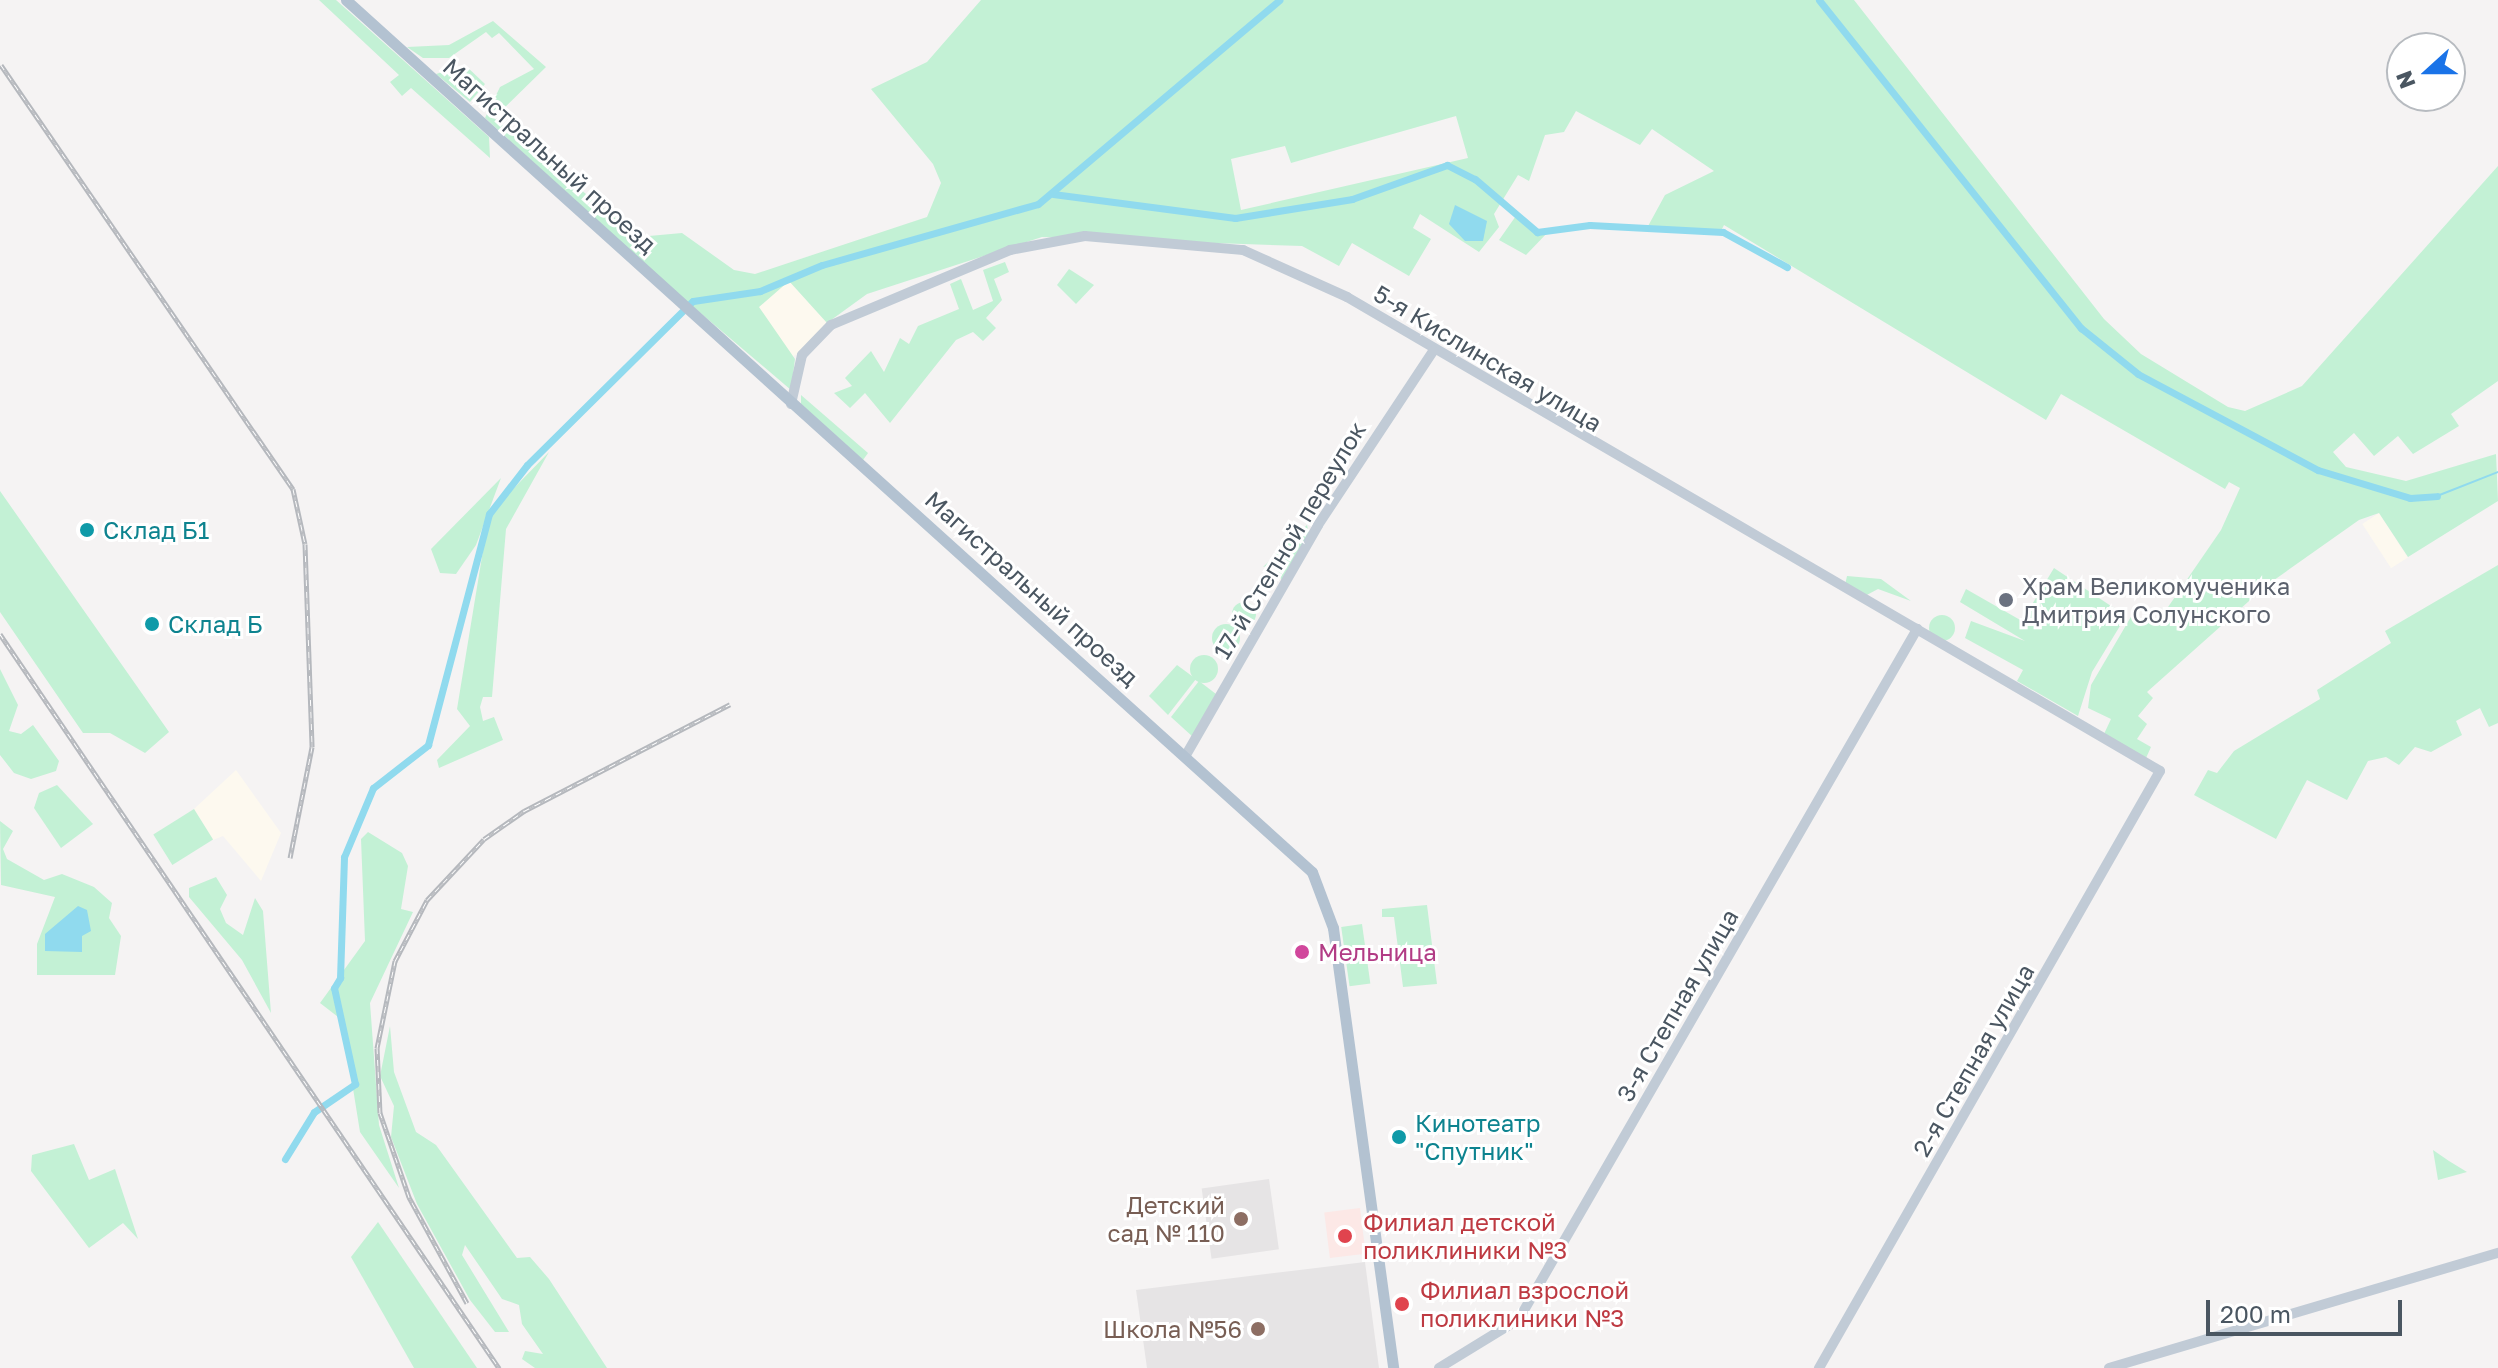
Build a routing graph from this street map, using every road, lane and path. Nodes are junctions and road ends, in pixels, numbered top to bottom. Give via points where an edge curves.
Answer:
1 (346, 0) edge
2 (1433, 351) junction
3 (791, 404) junction
4 (1917, 629) junction
5 (1186, 755) junction
6 (2160, 771) joint
7 (2498, 1253) edge
8 (1393, 1368) edge
9 (1439, 1368) edge
10 (1819, 1368) edge
11 (2109, 1368) edge

1 - 3 main road, Магистральный проезд
2 - 3 street, 5-я Кислинская улица via 1319,282 1243,250 1085,236 1005,252 841,319 807,346
2 - 4 street, 5-я Кислинская улица
2 - 5 street, 17-й Степной переулок via 1318,525
3 - 5 main road, Магистральный проезд
4 - 6 street, 5-я Кислинская улица
4 - 9 street, 3-я Степная улица via 1519,1319
5 - 8 main road, Магистральный проезд via 1276,833 1324,894
6 - 10 street, 2-я Степная улица
7 - 11 street

